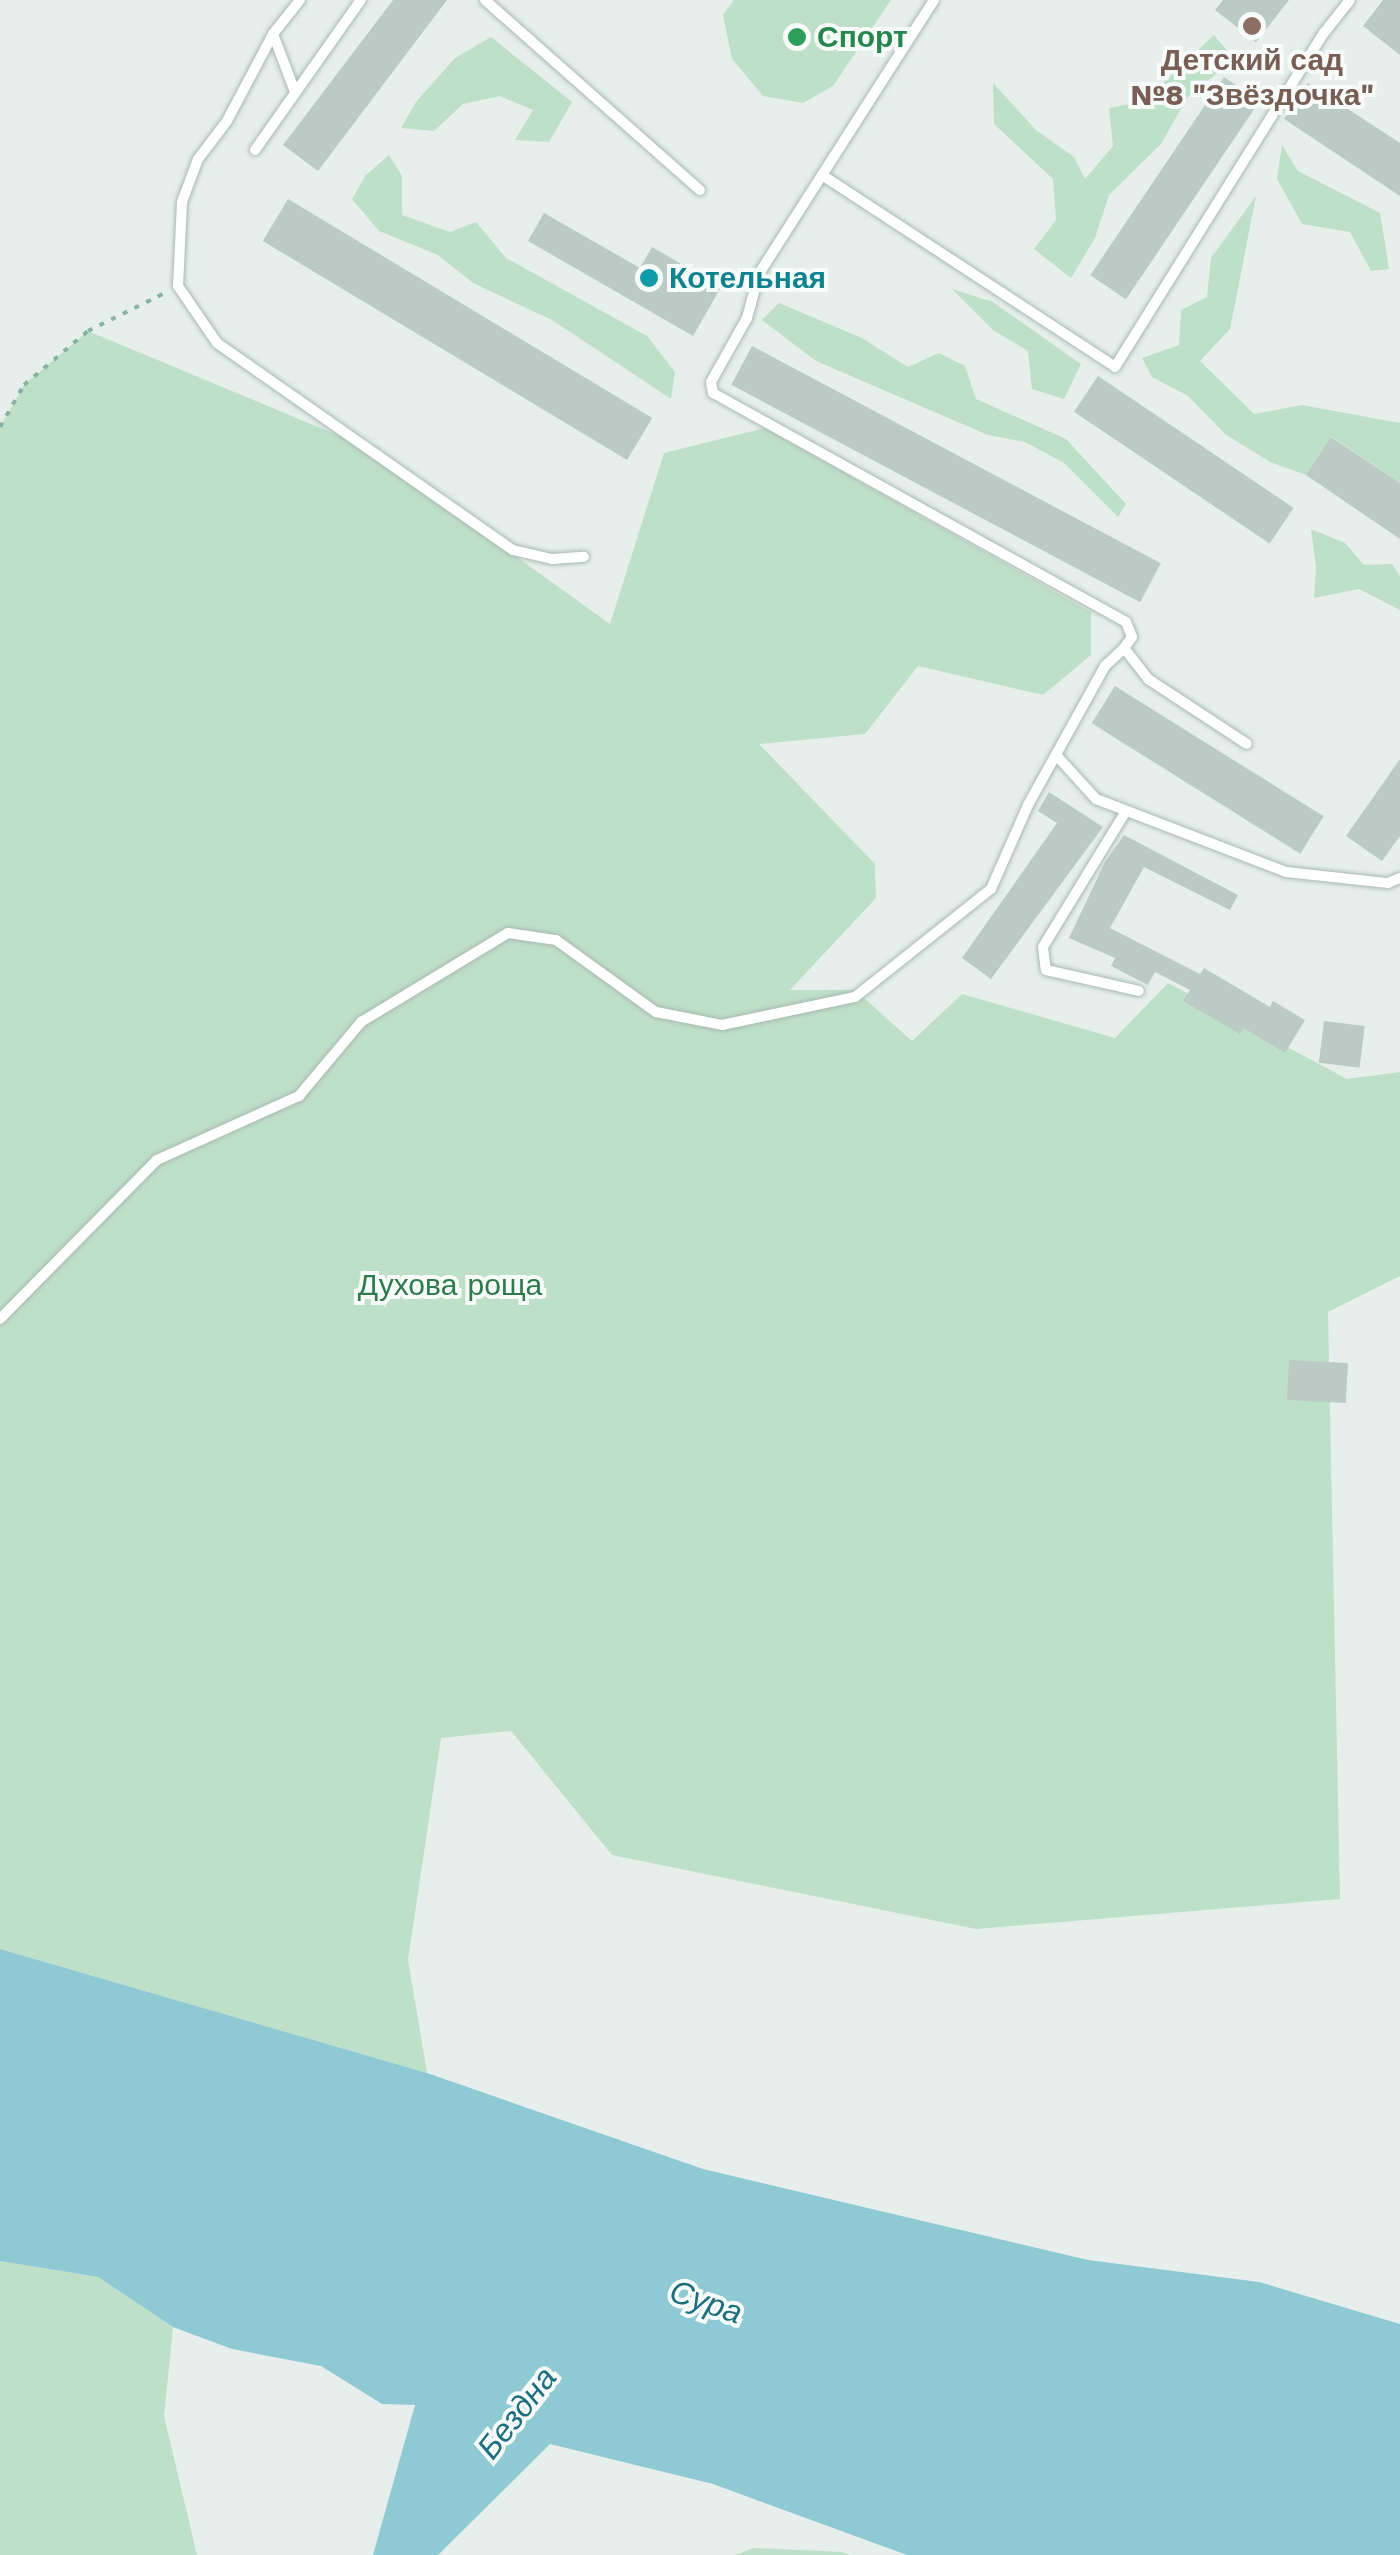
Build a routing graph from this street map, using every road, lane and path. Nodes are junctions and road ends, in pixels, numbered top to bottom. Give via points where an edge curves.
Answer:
1 (300, 0) edge
2 (362, 0) edge
3 (486, 0) edge
4 (934, 0) edge
5 (1350, 0) edge
6 (273, 34) junction
7 (295, 92) junction
8 (255, 150) dead end
9 (822, 174) junction
10 (700, 190) dead end
11 (178, 286) junction
12 (0, 426) edge
13 (584, 556) dead end
14 (1124, 648) junction
15 (1247, 744) dead end
16 (1057, 756) junction
17 (1126, 811) junction
18 (1400, 878) edge
19 (1139, 991) dead end
20 (0, 1319) edge

1 - 6 lane
2 - 7 lane
3 - 10 lane
4 - 9 lane
5 - 9 lane via 1115,368
6 - 7 lane
6 - 11 lane via 227,121 198,159 182,202
7 - 8 lane
9 - 14 lane via 758,274 747,318 710,382 713,393 1126,622 1132,637
11 - 12 path via 88,330 24,385
11 - 13 lane via 217,344 514,550 552,559
14 - 15 lane via 1148,678
14 - 16 lane via 1105,666
16 - 17 lane via 1096,799
16 - 20 lane via 991,888 856,997 722,1025 656,1012 556,940 508,933 360,1022 299,1096 156,1160
17 - 18 lane via 1286,872 1388,883
17 - 19 lane via 1043,947 1046,970

